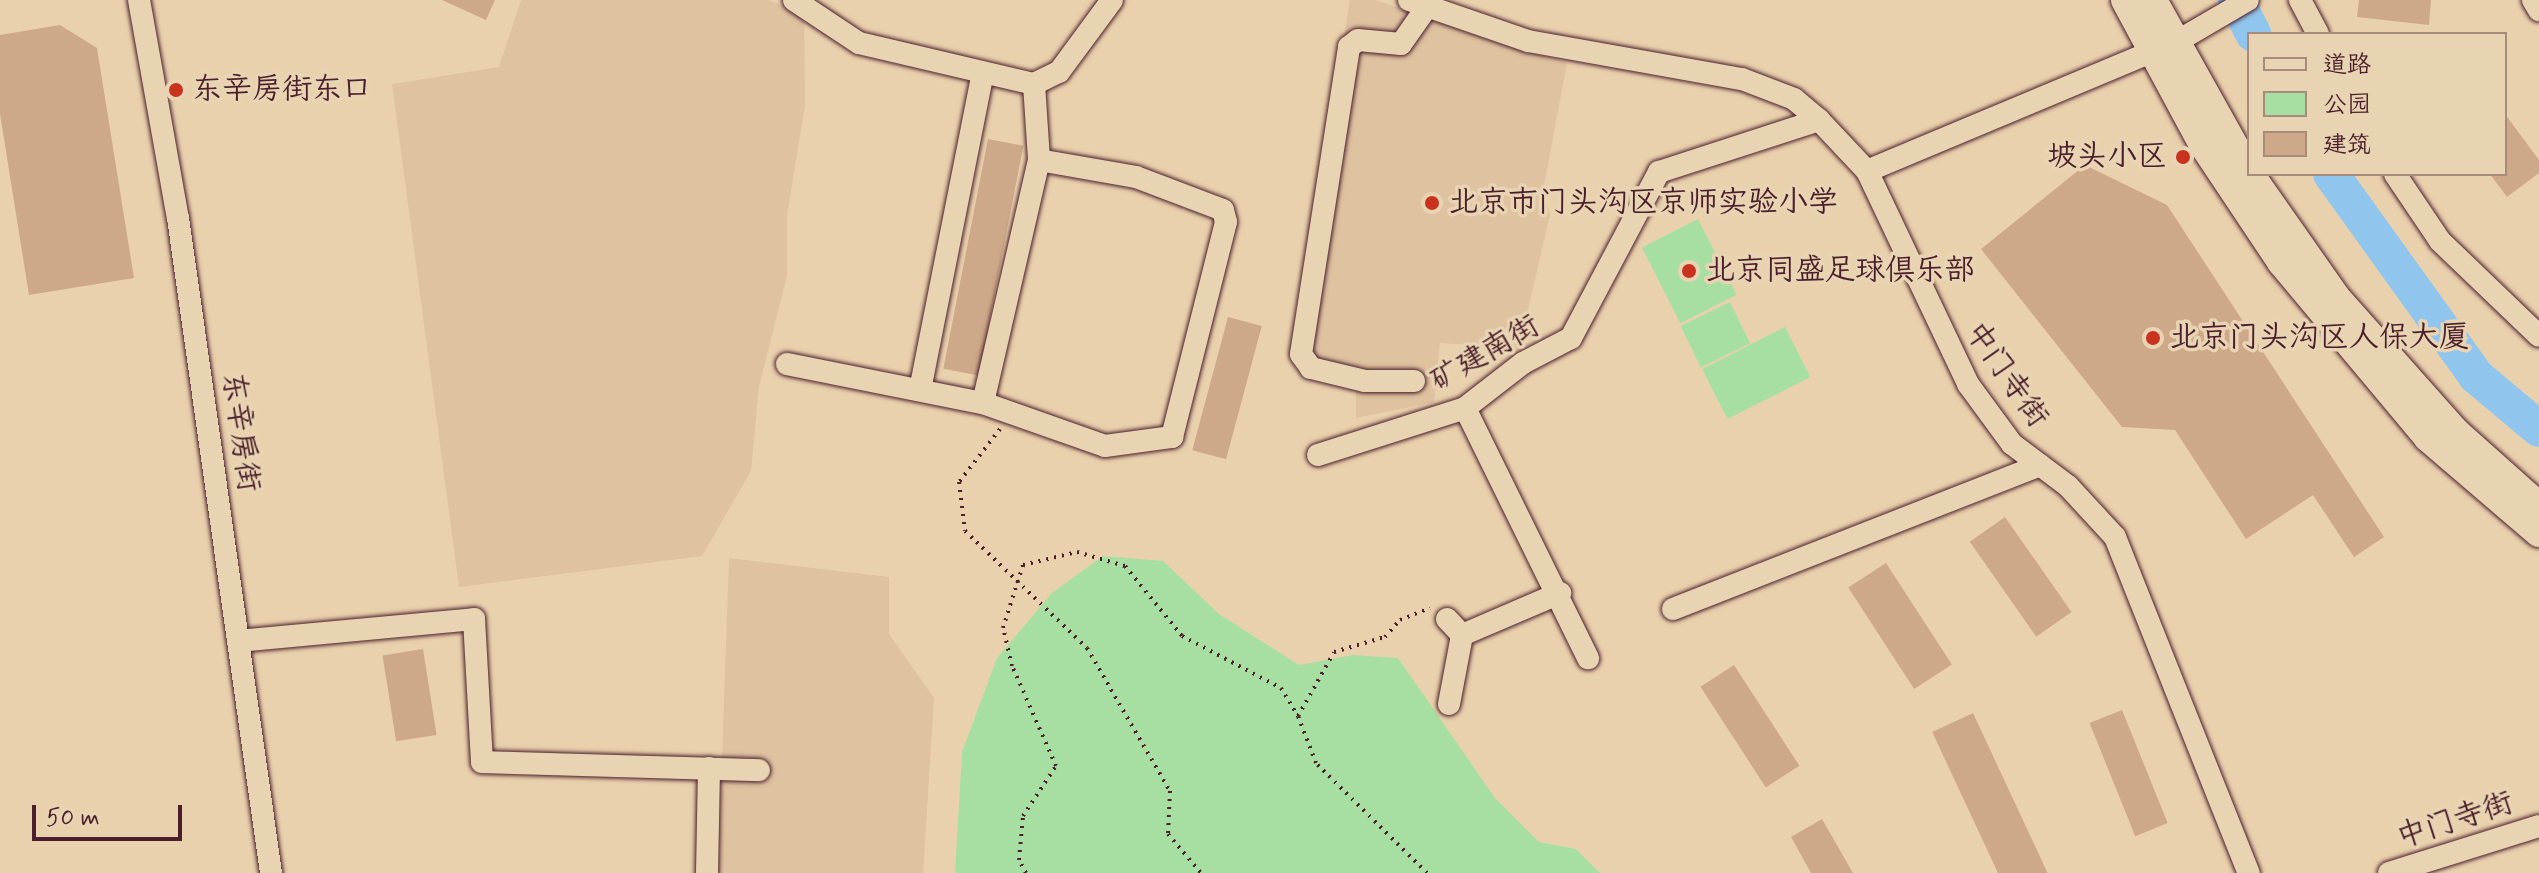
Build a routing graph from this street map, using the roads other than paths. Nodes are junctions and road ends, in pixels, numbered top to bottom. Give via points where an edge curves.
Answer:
1 (139, 0) edge
2 (794, 0) edge
3 (1112, 0) edge
4 (2125, 0) edge
5 (2153, 0) edge
6 (2248, 0) edge
7 (2300, 0) edge
8 (2533, 0) edge
9 (1418, 3) edge
10 (2539, 10) edge
11 (2317, 32) edge
12 (2163, 45) junction
13 (982, 76) junction
14 (1034, 84) junction
15 (1819, 120) junction
16 (1039, 160) junction
17 (2247, 169) edge
18 (1867, 171) junction
19 (2252, 176) edge
20 (2396, 176) edge
21 (2539, 336) edge
22 (787, 364) dead end
23 (1414, 381) dead end
24 (920, 390) junction
25 (983, 403) junction
26 (1465, 408) junction
27 (1318, 455) dead end
28 (2040, 465) junction
29 (2539, 506) edge
30 (2539, 533) edge
31 (1560, 593) junction
32 (1673, 609) dead end
33 (238, 641) junction
34 (1588, 658) dead end
35 (1449, 704) dead end
36 (709, 768) junction
37 (759, 770) dead end
38 (2539, 826) edge
39 (271, 873) edge
40 (707, 873) edge
41 (2249, 873) edge
42 (2389, 873) edge

1 - 33 street, 东辛房街 via 178,218
2 - 13 street via 859,43
3 - 14 street via 1059,72
4 - 12 main road
5 - 12 main road
6 - 12 street
7 - 11 street
8 - 10 street
9 - 15 street, 中门寺街 via 1528,41 1742,79 1794,99
9 - 23 street via 1401,44 1358,40 1349,47 1301,354 1311,368 1365,381
12 - 17 main road
12 - 18 street
12 - 30 main road via 2211,158 2352,351 2428,438
13 - 14 street
13 - 24 street
14 - 16 street
15 - 18 street, 中门寺街
15 - 26 street, 矿建南街 via 1659,172 1571,338 1523,363
16 - 25 street
16 - 25 street via 1136,177 1223,210 1226,222 1172,437 1105,446
18 - 28 street, 中门寺街 via 1968,384 2012,444
19 - 29 main road via 2336,297 2456,432
20 - 21 street via 2440,241
22 - 24 street
24 - 25 street
26 - 27 street, 矿建南街
26 - 31 street
28 - 32 street
28 - 41 street, 中门寺街 via 2115,537
31 - 34 street
31 - 35 street via 1455,627
33 - 36 street via 474,619 482,762
33 - 39 street, 东辛房街
36 - 37 street
36 - 40 street
38 - 42 street, 中门寺街

